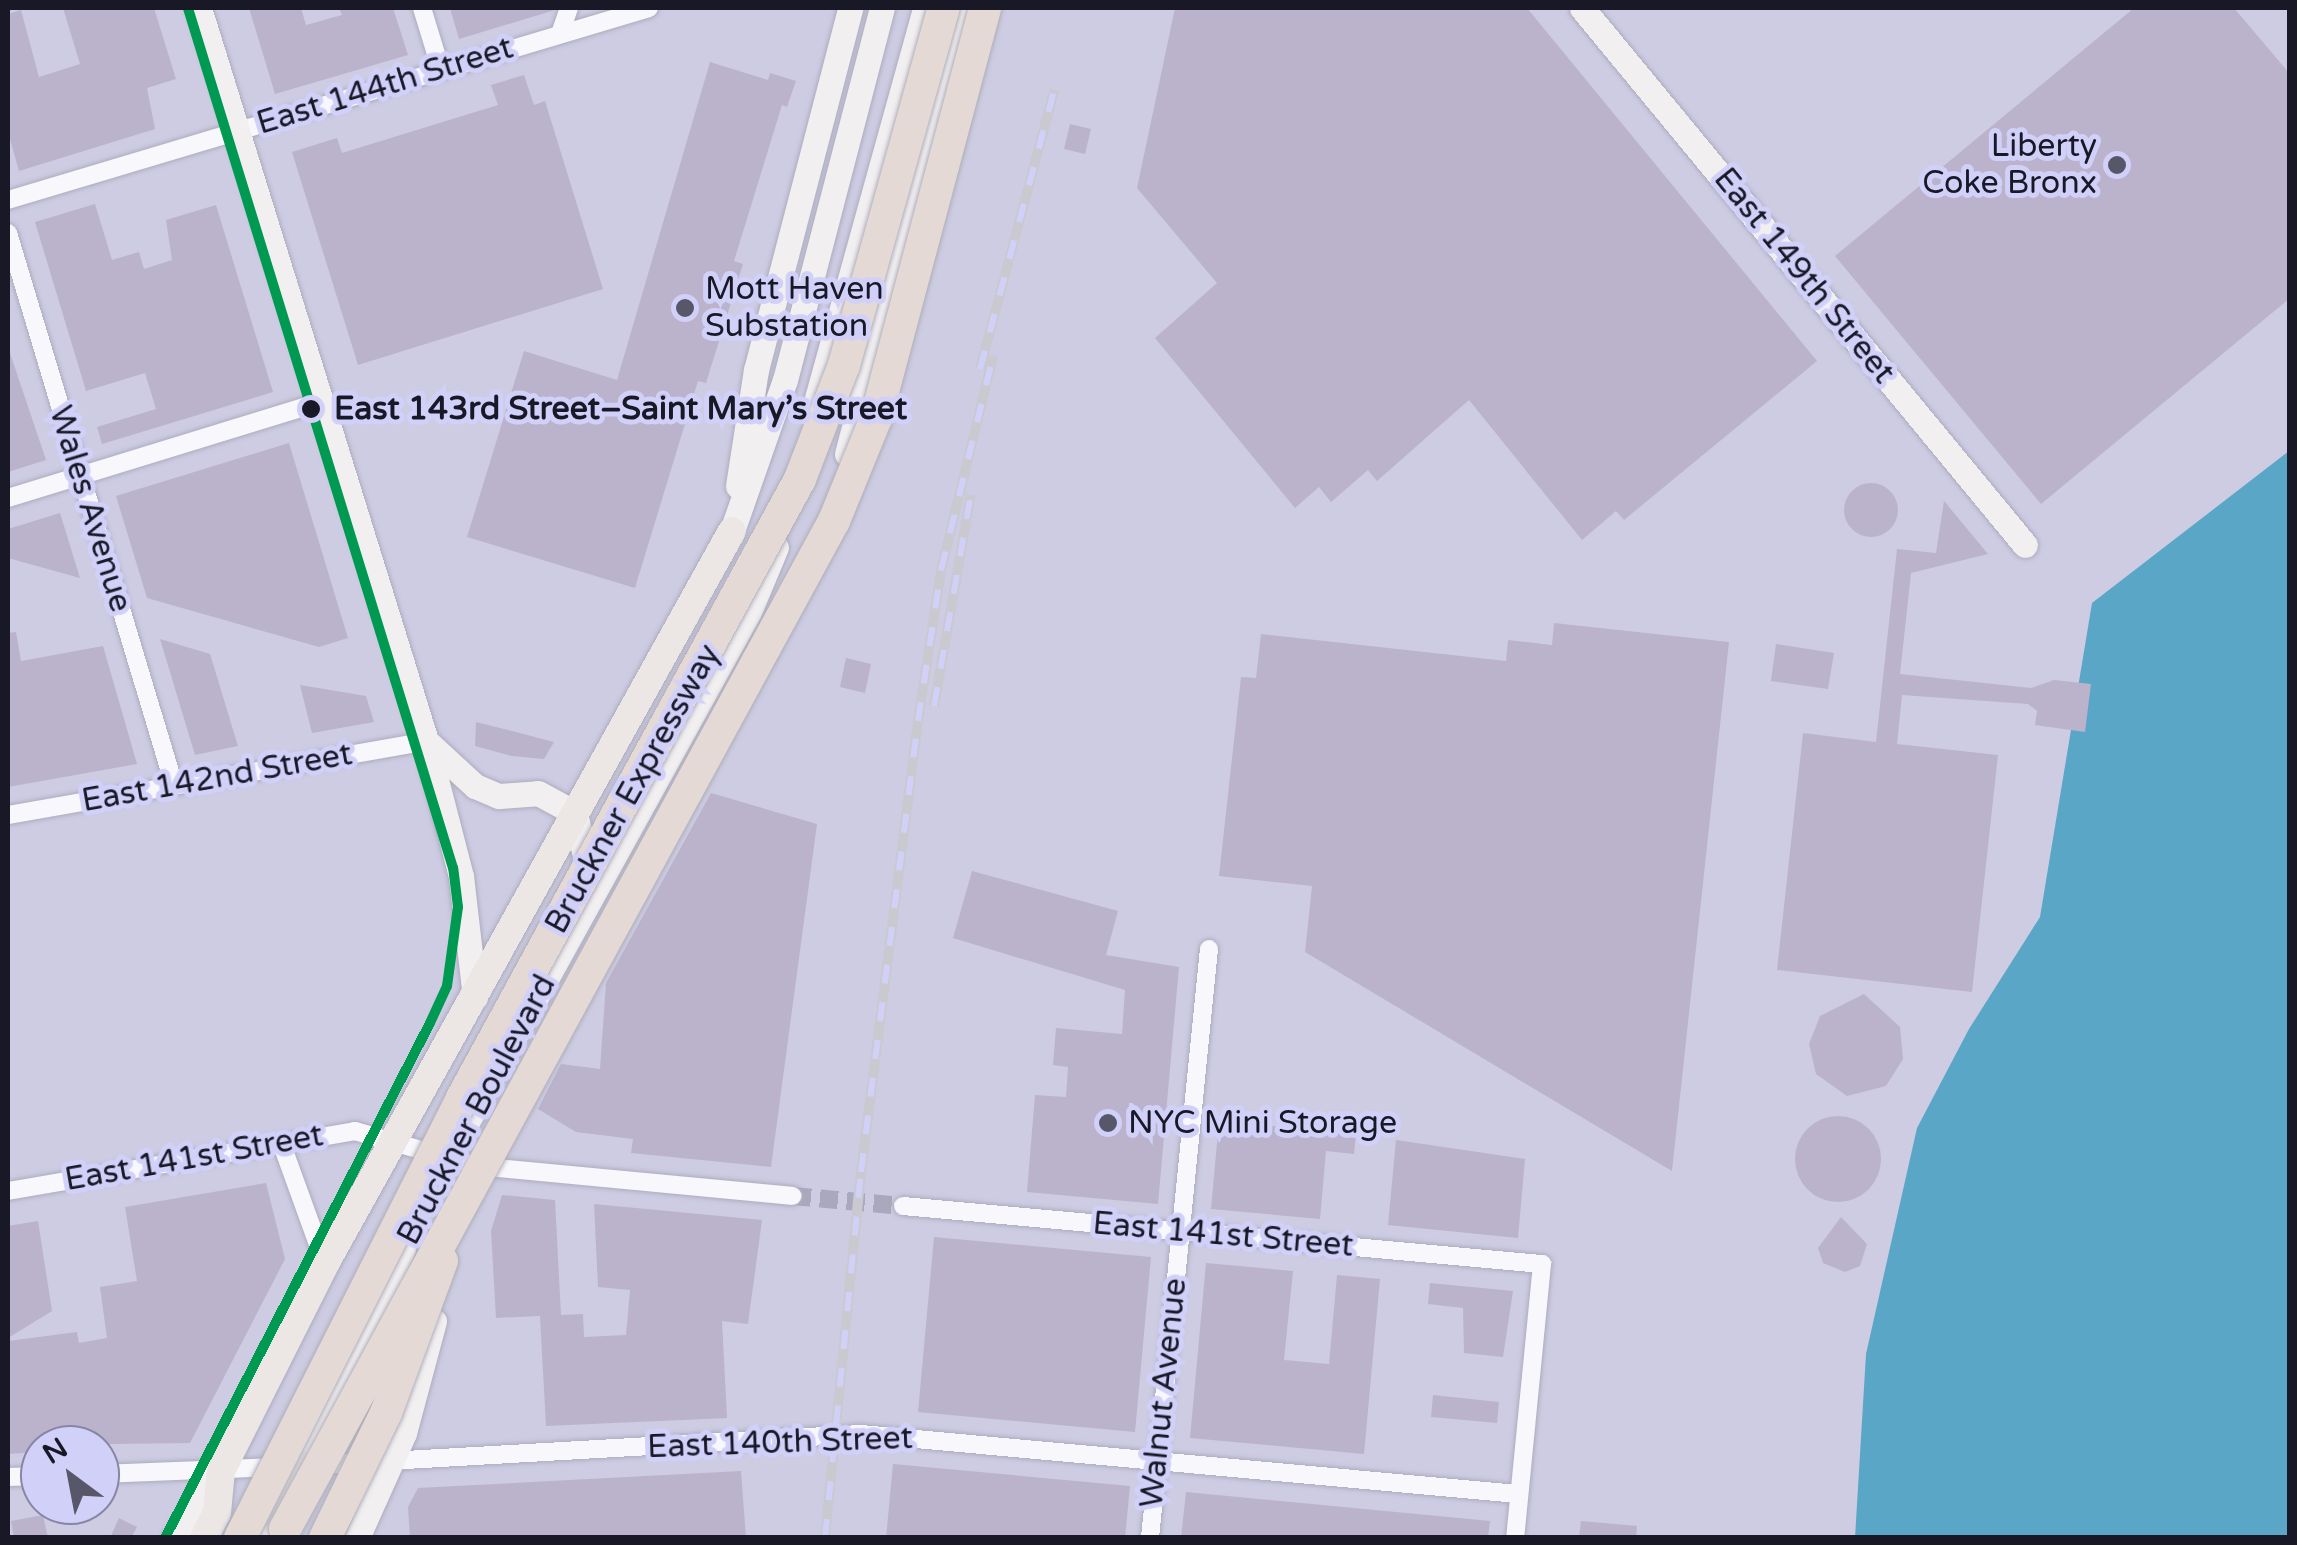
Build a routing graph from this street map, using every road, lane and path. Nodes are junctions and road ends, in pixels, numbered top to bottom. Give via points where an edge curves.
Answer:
1 (199, 8) edge
2 (422, 8) edge
3 (568, 8) edge
4 (648, 8) edge
5 (850, 8) edge
6 (882, 8) edge
7 (925, 8) edge
8 (944, 8) edge
9 (962, 8) edge
10 (985, 8) edge
11 (1582, 8) edge
12 (560, 34) junction
13 (950, 55) junction
14 (441, 70) junction
15 (240, 130) junction
16 (877, 182) junction
17 (8, 200) edge
18 (8, 233) edge
19 (323, 400) junction
20 (78, 476) junction
21 (8, 498) edge
22 (732, 531) junction
23 (779, 536) junction
24 (2026, 544) dead end
25 (754, 651) junction
26 (426, 741) junction
27 (174, 785) junction
28 (576, 813) junction
29 (8, 815) edge
30 (594, 894) junction
31 (1208, 949) dead end
32 (475, 997) junction
33 (394, 1137) junction
34 (282, 1144) junction
35 (449, 1154) junction
36 (469, 1180) junction
37 (8, 1191) edge
38 (793, 1196) tunnel mouth
39 (903, 1206) tunnel mouth
40 (1180, 1231) junction
41 (326, 1264) junction
42 (1158, 1461) junction
43 (392, 1462) junction
44 (300, 1466) junction
45 (221, 1470) junction
46 (120, 1473) edge
47 (1518, 1494) junction
48 (274, 1533) edge
49 (175, 1538) edge
50 (204, 1538) edge
51 (240, 1538) edge
52 (325, 1538) edge
53 (358, 1538) edge
54 (1150, 1538) edge
55 (1514, 1538) edge

1 - 15 main road
2 - 14 street
3 - 12 street
4 - 12 street, East 144th Street
5 - 22 main road, Bruckner Boulevard via 756,370
6 - 22 main road, Bruckner Boulevard via 784,380
7 - 16 main road, Bruckner Boulevard
8 - 51 highway, Bruckner Expressway, bridge via 844,365 800,479 462,1098
9 - 13 main road, Bruckner Boulevard
10 - 36 highway, Bruckner Expressway, bridge via 876,418 834,520
11 - 24 main road, East 149th Street
12 - 14 street, East 144th Street
13 - 16 main road
13 - 25 main road, Bruckner Boulevard via 843,468 814,540
14 - 15 street, East 144th Street
15 - 17 street, East 144th Street
15 - 19 main road
16 - 23 main road, Bruckner Boulevard
18 - 20 street, Wales Avenue
19 - 20 street
19 - 26 main road
20 - 21 street
20 - 27 street, Wales Avenue
22 - 28 main road, Bruckner Boulevard
23 - 25 main road via 778,580
23 - 30 main road, Bruckner Boulevard via 749,612
25 - 36 main road, Bruckner Boulevard via 502,1100
26 - 27 street, East 142nd Street
26 - 28 main road via 475,786 499,796 538,794
26 - 32 main road via 461,876
27 - 29 street, East 142nd Street
28 - 30 main road
28 - 32 main road, Bruckner Boulevard
30 - 35 main road, Bruckner Boulevard
31 - 40 street, Walnut Avenue
32 - 33 main road, Bruckner Boulevard
33 - 34 street, East 141st Street via 355,1131
33 - 35 street, East 141st Street
33 - 41 main road, Bruckner Boulevard
34 - 37 street, East 141st Street
34 - 41 street
35 - 36 street, East 141st Street
35 - 44 main road, Bruckner Boulevard
36 - 38 street, East 141st Street
36 - 43 main road, Bruckner Boulevard
36 - 48 highway, Bruckner Expressway, bridge
36 - 52 highway, bridge via 424,1318
39 - 40 street, East 141st Street
40 - 42 street, Walnut Avenue
40 - 47 street, East 141st Street via 1542,1264
41 - 45 main road, Bruckner Boulevard
42 - 43 street, East 140th Street via 861,1434
42 - 47 street, East 140th Street
42 - 54 street, Walnut Avenue
43 - 44 street, East 140th Street
43 - 53 main road, Bruckner Boulevard
44 - 45 street, East 140th Street
44 - 48 main road, Bruckner Boulevard
45 - 46 street, East 140th Street
45 - 49 main road, Bruckner Boulevard
45 - 50 main road, Bruckner Boulevard via 217,1512
47 - 55 street

